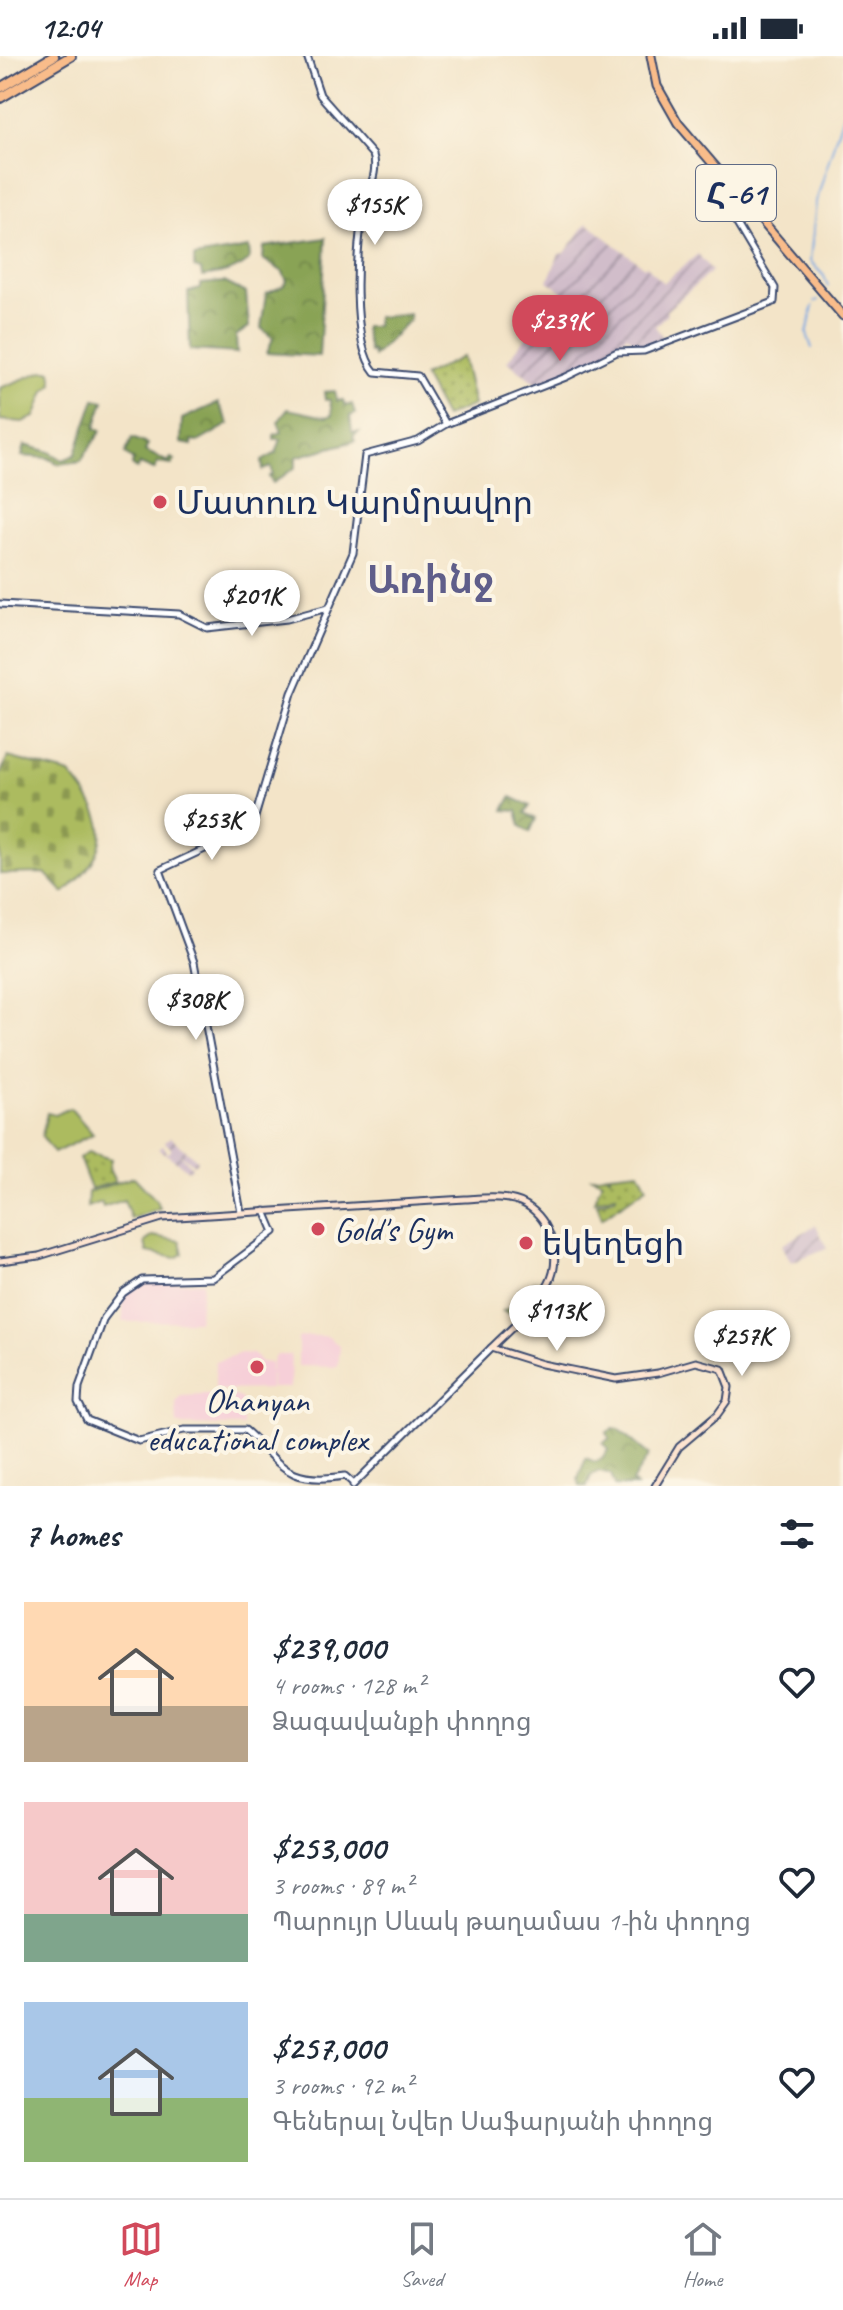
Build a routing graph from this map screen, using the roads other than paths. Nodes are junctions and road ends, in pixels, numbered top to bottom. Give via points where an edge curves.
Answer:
1 (54, 56) edge
2 (71, 56) edge
3 (307, 56) edge
4 (651, 56) edge
5 (0, 88) edge
6 (0, 98) edge
7 (729, 185) junction
8 (843, 316) edge
9 (446, 424) junction
10 (0, 604) edge
11 (329, 608) junction
12 (265, 1211) junction
13 (241, 1212) junction
14 (0, 1261) edge
15 (491, 1348) junction
16 (353, 1485) edge
17 (655, 1486) edge

1 - 5 highway
2 - 6 highway
3 - 9 street via 320,95 377,165 360,250 359,325 369,365 375,372 418,376
4 - 7 main road, Հ-61 via 668,109
7 - 8 main road, Հ-61
7 - 9 street via 727,209 775,288 774,302 644,351 617,352
9 - 11 street via 418,441 365,455 353,553
10 - 11 street via 182,615 207,628 287,619
11 - 13 street via 292,693 252,827 160,870 194,962
12 - 13 main road
12 - 15 main road via 480,1198 525,1204 548,1231 555,1250 554,1271 531,1307
12 - 16 street via 274,1232 213,1278 142,1280 123,1293 104,1318 78,1402 87,1420 139,1441 184,1430 240,1428 290,1480 333,1481 345,1476
13 - 14 main road via 162,1218 39,1256
15 - 16 street
15 - 17 main road via 616,1379 696,1362 722,1369 729,1387 724,1407 679,1447

